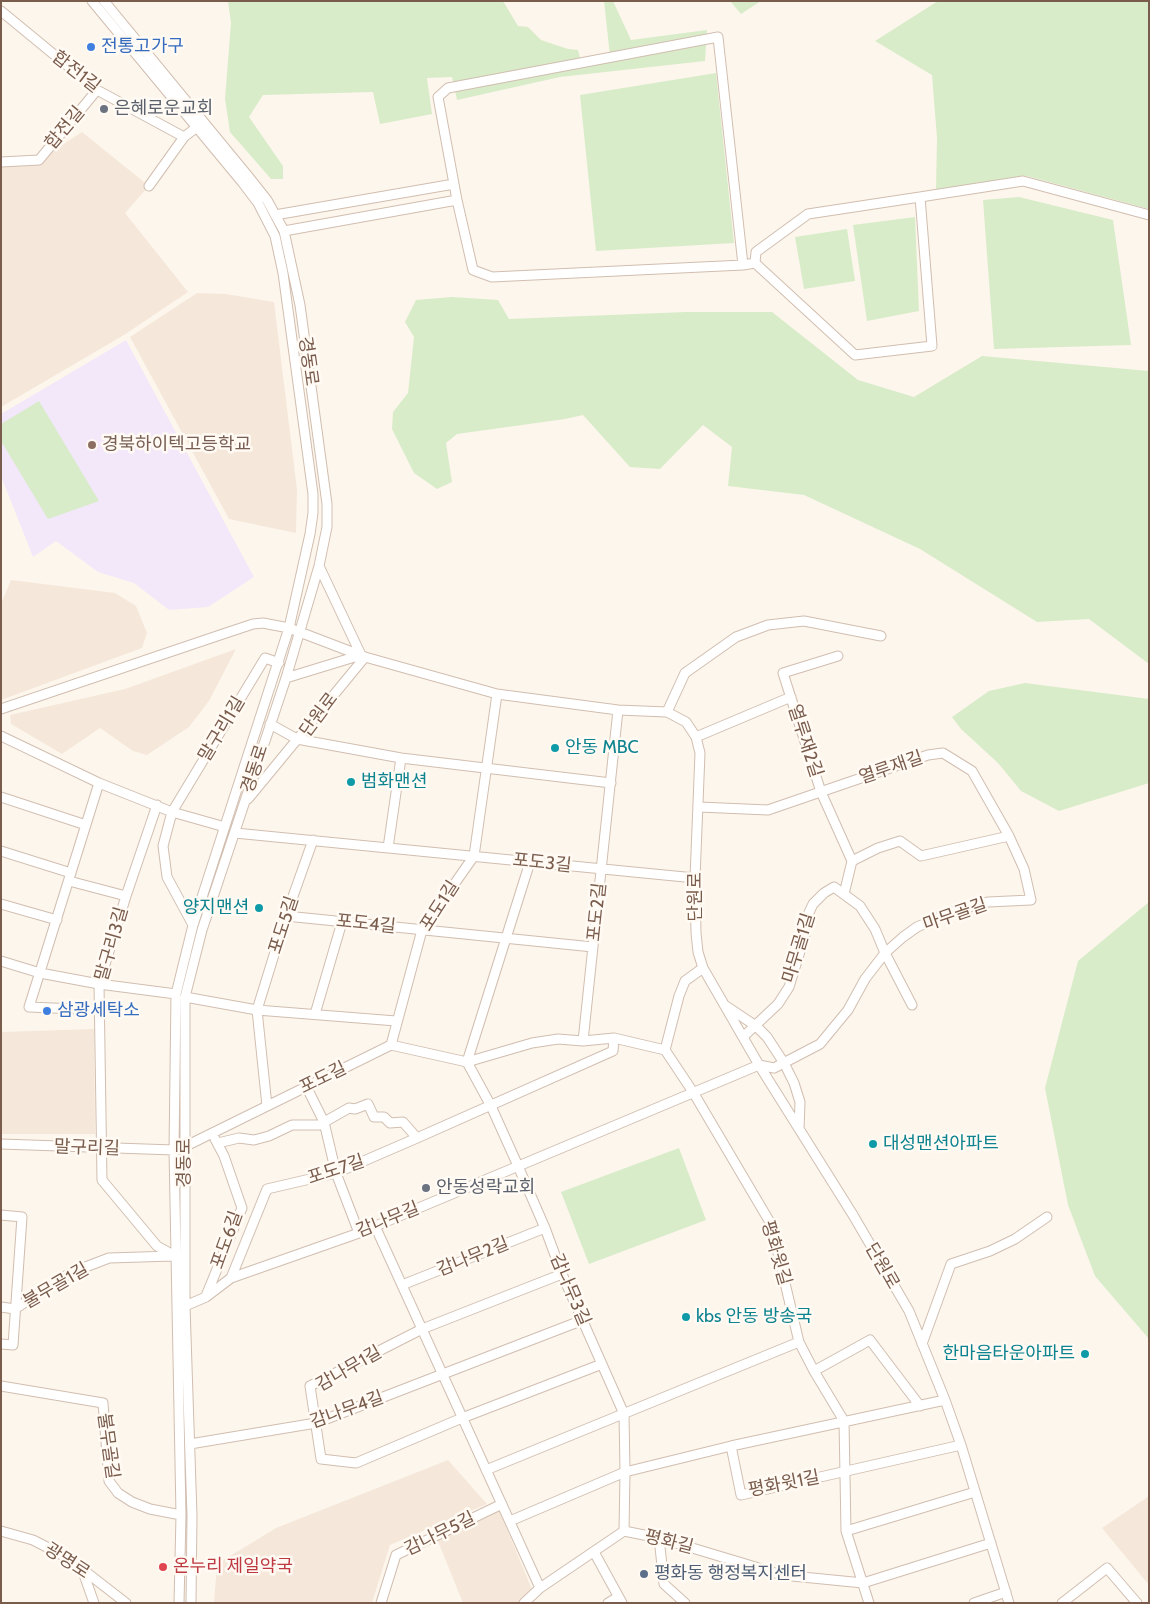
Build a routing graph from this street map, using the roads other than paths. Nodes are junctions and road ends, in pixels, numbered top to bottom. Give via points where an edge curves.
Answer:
1 (92, 1) edge
2 (104, 1) edge
3 (1, 12) edge
4 (97, 90) junction
5 (197, 127) junction
6 (184, 137) junction
7 (1, 162) edge
8 (454, 184) junction
9 (149, 186) dead end
10 (920, 197) junction
11 (457, 200) junction
12 (275, 215) junction
13 (1149, 215) edge
14 (284, 230) junction
15 (755, 263) junction
16 (743, 265) junction
17 (319, 566) junction
18 (289, 628) junction
19 (300, 631) junction
20 (881, 636) dead end
21 (363, 656) junction
22 (838, 656) dead end
23 (279, 663) junction
24 (286, 678) junction
25 (497, 694) junction
26 (791, 697) junction
27 (1, 709) edge
28 (618, 710) junction
29 (667, 712) junction
30 (270, 724) junction
31 (1, 736) edge
32 (696, 737) junction
33 (297, 739) junction
34 (401, 758) junction
35 (486, 769) junction
36 (99, 782) junction
37 (611, 783) junction
38 (821, 792) junction
39 (1, 797) edge
40 (244, 803) junction
41 (158, 806) junction
42 (699, 807) junction
43 (172, 812) junction
44 (86, 824) junction
45 (225, 827) junction
46 (235, 833) junction
47 (1009, 836) junction
48 (313, 840) junction
49 (388, 848) junction
50 (1, 851) edge
51 (474, 856) junction
52 (852, 860) junction
53 (530, 862) junction
54 (602, 869) junction
55 (1024, 869) joint
56 (70, 877) junction
57 (695, 878) junction
58 (844, 894) junction
59 (126, 896) junction
60 (1, 904) edge
61 (286, 916) junction
62 (57, 920) junction
63 (342, 922) junction
64 (193, 925) junction
65 (422, 930) junction
66 (507, 938) junction
67 (593, 947) junction
68 (885, 953) junction
69 (1, 961) edge
70 (703, 968) junction
71 (40, 973) junction
72 (99, 984) junction
73 (176, 994) junction
74 (185, 996) junction
75 (724, 1005) junction
76 (912, 1005) dead end
77 (100, 1010) junction
78 (257, 1010) junction
79 (315, 1014) junction
80 (396, 1021) junction
81 (756, 1026) junction
82 (743, 1037) junction
83 (614, 1038) junction
84 (584, 1041) junction
85 (391, 1045) junction
86 (665, 1050) junction
87 (467, 1062) junction
88 (784, 1063) junction
89 (759, 1065) junction
90 (306, 1086) junction
91 (693, 1092) junction
92 (267, 1106) junction
93 (491, 1106) junction
94 (324, 1122) junction
95 (799, 1129) junction
96 (212, 1133) junction
97 (417, 1138) junction
98 (218, 1143) junction
99 (1, 1144) edge
100 (184, 1147) junction
101 (101, 1148) junction
102 (174, 1150) junction
103 (518, 1166) junction
104 (336, 1173) junction
105 (1, 1215) edge
106 (1047, 1217) dead end
107 (375, 1226) junction
108 (545, 1228) junction
109 (359, 1232) junction
110 (175, 1256) junction
111 (185, 1256) junction
112 (562, 1274) junction
113 (231, 1278) junction
114 (402, 1285) junction
115 (206, 1297) junction
116 (185, 1306) junction
117 (1, 1307) edge
118 (15, 1309) junction
119 (583, 1320) junction
120 (422, 1329) junction
121 (799, 1342) junction
122 (1, 1344) edge
123 (922, 1344) junction
124 (602, 1364) junction
125 (814, 1371) junction
126 (442, 1374) junction
127 (1, 1386) edge
128 (945, 1400) junction
129 (920, 1406) junction
130 (624, 1414) junction
131 (462, 1418) junction
132 (844, 1421) junction
133 (316, 1423) junction
134 (190, 1444) junction
135 (961, 1445) junction
136 (731, 1446) junction
137 (486, 1470) junction
138 (625, 1472) junction
139 (844, 1472) junction
140 (975, 1492) junction
141 (502, 1504) junction
142 (181, 1515) junction
143 (510, 1521) junction
144 (1, 1531) edge
145 (624, 1531) junction
146 (846, 1531) junction
147 (659, 1538) junction
148 (992, 1543) junction
149 (594, 1552) junction
150 (82, 1569) junction
151 (863, 1583) junction
152 (540, 1588) junction
153 (1006, 1592) junction
154 (1134, 1599) edge
155 (620, 1600) edge
156 (177, 1601) edge
157 (94, 1603) edge
158 (126, 1603) edge
159 (191, 1603) edge
160 (381, 1603) edge
161 (524, 1603) edge
162 (608, 1603) edge
163 (685, 1603) edge
164 (869, 1603) edge
165 (974, 1603) edge
166 (1009, 1603) edge
167 (1062, 1603) edge
168 (1122, 1603) edge

1 - 5 street, 경동로
2 - 12 street, 경동로 via 248,176
3 - 4 street, 합전1길
4 - 6 street, 합전1길
4 - 7 street, 합전길 via 39,160
5 - 6 street
5 - 18 street, 경동로 via 258,203 275,236 284,273 314,504
6 - 9 street
8 - 11 street
8 - 12 street
8 - 16 street via 438,97 448,88 718,37
10 - 13 street via 1023,181
10 - 15 street via 808,214 756,252
10 - 15 street via 932,346 855,355
11 - 14 street
11 - 16 street via 473,270 492,277
12 - 14 street, 경동로
14 - 17 street, 경동로 via 300,305 326,489 327,527
15 - 16 street
17 - 19 street, 경동로
17 - 21 street
18 - 19 street
18 - 23 street, 경동로
18 - 27 street via 253,624
19 - 21 street
19 - 24 street, 경동로
20 - 29 street via 804,621 768,624 736,637 685,674
21 - 24 street
21 - 25 street
21 - 33 street, 단원로
22 - 26 street, 열루재2길 via 783,673
23 - 43 street, 말구리1길 via 266,658
23 - 45 street, 경동로
24 - 30 street, 경동로
25 - 28 street
25 - 35 street, 포도1길
26 - 32 street
26 - 38 street, 열루재2길
28 - 29 street
28 - 37 street, 포도2길
29 - 32 street via 686,722
30 - 33 street
30 - 40 street, 경동로
31 - 36 street
32 - 42 street, 단원로 via 700,753
33 - 34 street, 단원로
33 - 40 street
34 - 35 street
34 - 49 street
35 - 37 street
35 - 51 street, 포도1길
36 - 41 street
36 - 44 street
37 - 54 street, 포도2길
38 - 42 street, 열루재길 via 768,810
38 - 47 street, 열루재길 via 928,755 943,754 972,771
38 - 52 street, 열루재2길
39 - 44 street
40 - 46 street, 경동로
41 - 43 street
41 - 59 street, 말구리3길
42 - 57 street, 단원로
43 - 45 street
43 - 64 street, 말구리1길 via 163,846 167,877
44 - 56 street
45 - 64 street, 경동로
46 - 48 street, 포도3길
46 - 74 street, 경동로 via 202,930
47 - 52 street via 921,856 900,841
47 - 55 street, 열루재길
48 - 49 street, 포도3길
48 - 61 street, 포도5길
49 - 51 street, 포도3길
50 - 56 street
51 - 53 street, 포도3길
51 - 65 street, 포도1길
52 - 58 street
53 - 54 street, 포도3길
53 - 66 street
54 - 57 street, 포도3길
54 - 67 street, 포도2길
55 - 68 street, 마무골길 via 1031,900 988,902 952,912 917,926
56 - 59 street
56 - 62 street
57 - 70 street, 단원로 via 696,933
58 - 68 street via 860,906
58 - 81 street, 마무골1길 via 834,887 813,904 804,923 805,935 789,987 778,1004
59 - 72 street, 말구리3길
60 - 62 street
61 - 63 street, 포도4길
61 - 78 street, 포도5길
62 - 71 street
63 - 65 street, 포도4길
63 - 79 street
64 - 73 street, 경동로
65 - 66 street, 포도4길
65 - 80 street, 포도1길
66 - 67 street, 포도4길
66 - 87 street
67 - 84 street, 포도2길
68 - 76 street
68 - 88 street, 마무골길 via 865,979 848,1010 820,1044
69 - 71 street
70 - 75 street, 단원로
70 - 86 street via 685,981
71 - 72 street
71 - 77 street via 29,1007
72 - 73 street
72 - 77 street, 말구리3길
73 - 102 street, 경동로
74 - 78 street
74 - 100 street, 경동로
75 - 81 street
75 - 82 street, 단원로
77 - 101 street, 말구리3길
78 - 79 street
78 - 92 street, 포도5길
79 - 80 street
80 - 85 street, 포도1길
81 - 82 street, 마무골1길
81 - 88 street
82 - 89 street, 단원로
83 - 84 street
83 - 86 street
83 - 93 street, 포도7길 via 613,1050
84 - 87 street via 558,1039 532,1043
85 - 87 street
85 - 90 street, 포도길
86 - 91 street
87 - 93 street
88 - 89 street, 마무골길 via 774,1068
88 - 95 street via 800,1102
89 - 91 street, 감나무길
89 - 95 street, 단원로
90 - 92 street, 포도길
90 - 94 street
91 - 103 street, 감나무길
91 - 121 street, 평화윗길 via 771,1224
92 - 96 street, 포도길
93 - 97 street, 포도7길
93 - 103 street
94 - 97 street via 349,1108 368,1104 374,1117 384,1117 390,1123 403,1122
94 - 98 street via 319,1126 292,1125 254,1140 239,1138
94 - 104 street
95 - 123 street, 단원로 via 909,1311
96 - 98 street, 포도6길
96 - 100 street, 포도길
97 - 104 street, 포도7길
98 - 115 street, 포도6길 via 242,1208
99 - 101 street, 말구리길
100 - 111 street, 경동로
101 - 102 street, 말구리길
101 - 110 street, 말구리3길 via 102,1180 157,1246
102 - 110 street, 경동로
103 - 107 street, 감나무길
103 - 108 street, 감나무3길
104 - 109 street
104 - 113 street, 포도7길 via 267,1189
105 - 118 street, 불무골1길 via 22,1217
106 - 123 street via 1015,1239 952,1264
107 - 109 street, 감나무길
107 - 114 street
108 - 112 street, 감나무3길
108 - 114 street, 감나무2길
109 - 113 street, 감나무길
110 - 111 street, 불무골1길
110 - 118 street, 불무골1길 via 108,1258 70,1273
110 - 142 street, 경동로
111 - 116 street, 경동로
112 - 119 street, 감나무3길
112 - 120 street
113 - 115 street, 감나무길
114 - 120 street
115 - 116 street, 감나무길
116 - 134 street, 경동로
117 - 118 street, 불무골1길
118 - 122 street via 13,1345
119 - 124 street, 감나무3길
119 - 126 street
120 - 126 street
120 - 133 street, 감나무1길 via 310,1386
121 - 125 street, 평화윗길
121 - 130 street
123 - 128 street, 단원로
124 - 130 street, 감나무3길
124 - 131 street
125 - 129 street via 870,1340
125 - 132 street, 평화윗길
126 - 131 street
126 - 133 street, 감나무4길
127 - 142 street, 불무골길 via 103,1403 110,1481 118,1493 132,1502
128 - 129 street
128 - 135 street, 단원로
129 - 132 street
130 - 137 street
130 - 138 street, 감나무3길
131 - 133 street, 감나무1길 via 356,1463 321,1459
131 - 137 street
132 - 136 street
132 - 139 street
133 - 134 street, 감나무4길
134 - 159 street, 경동로
135 - 139 street
135 - 140 street, 단원로
136 - 138 street
136 - 139 street, 평화윗1길 via 741,1495
137 - 141 street
138 - 143 street
138 - 145 street, 감나무3길
139 - 146 street
140 - 146 street
140 - 148 street, 단원로
141 - 143 street
141 - 160 street, 감나무5길 via 396,1555
142 - 156 street, 경동로
143 - 152 street
144 - 150 street, 광명로 via 33,1540
145 - 147 street, 평화길
145 - 149 street, 평화길
146 - 151 street
147 - 151 street, 평화길 via 782,1575
147 - 163 street via 664,1584
148 - 151 street
148 - 153 street, 단원로
149 - 152 street, 평화길
149 - 155 street
150 - 157 street
150 - 158 street, 광명로
151 - 164 street
152 - 161 street, 평화길
153 - 165 street
153 - 166 street, 단원로
154 - 167 street via 1107,1568
154 - 168 street
155 - 162 street

